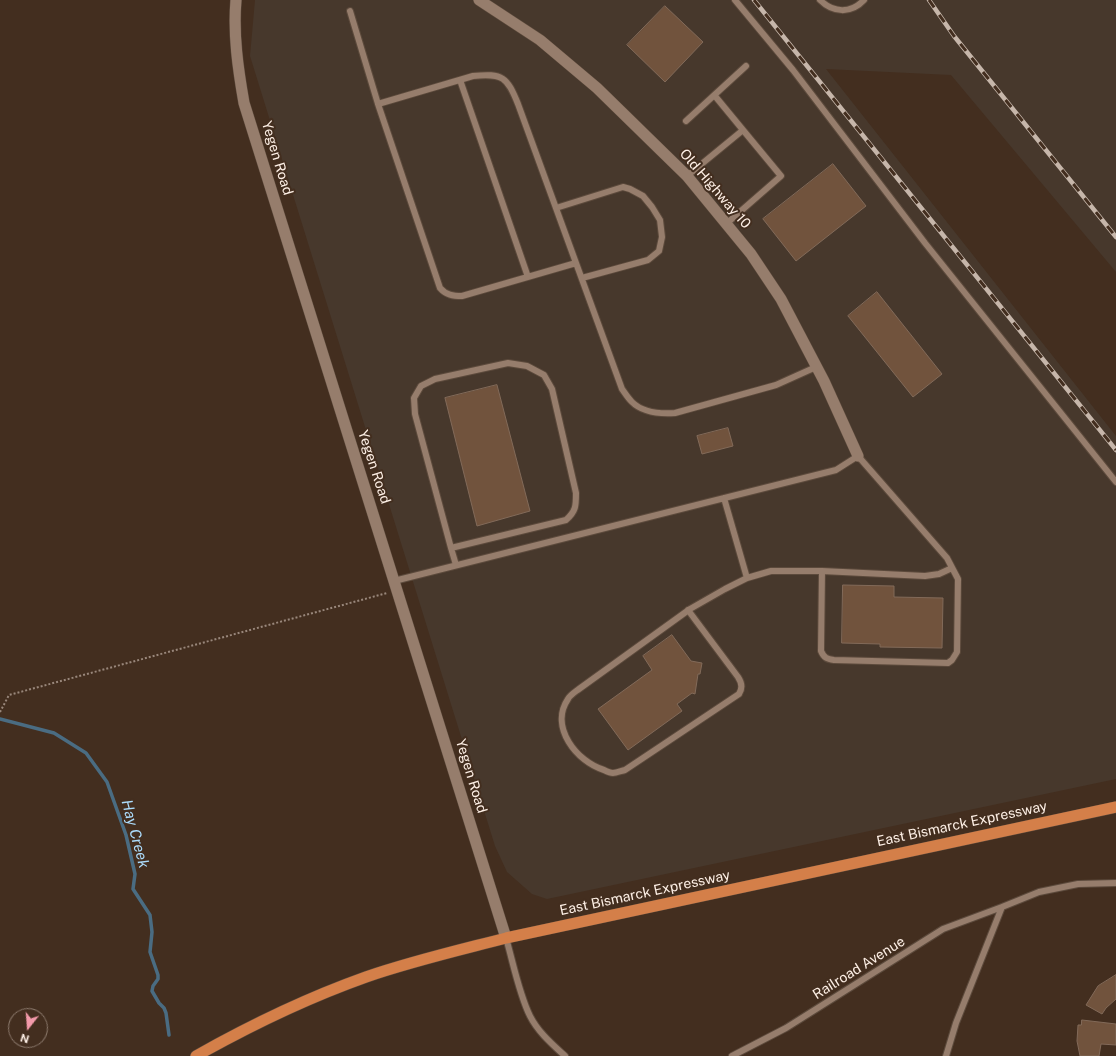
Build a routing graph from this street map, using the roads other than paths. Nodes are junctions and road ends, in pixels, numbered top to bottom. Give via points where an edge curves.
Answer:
1 (236, 0) edge
2 (479, 0) edge
3 (735, 0) edge
4 (820, 0) edge
5 (864, 0) edge
6 (350, 10) dead end
7 (746, 66) dead end
8 (460, 80) junction
9 (715, 96) junction
10 (378, 104) junction
11 (686, 121) dead end
12 (743, 130) junction
13 (687, 176) junction
14 (556, 208) junction
15 (726, 224) junction
16 (576, 263) junction
17 (528, 277) junction
18 (582, 278) junction
19 (816, 367) junction
20 (858, 456) junction
21 (1116, 482) edge
22 (724, 498) junction
23 (451, 548) junction
24 (456, 565) junction
25 (952, 568) junction
26 (822, 571) junction
27 (747, 578) junction
28 (396, 585) junction
29 (688, 610) junction
30 (1116, 807) edge
31 (1116, 883) edge
32 (1002, 908) junction
33 (506, 938) junction
34 (196, 1056) edge
35 (565, 1056) edge
36 (732, 1056) edge
37 (946, 1056) edge

1 - 28 street, Yegen Road via 237,48 244,103
2 - 13 street, Old Highway 10 via 540,40 597,88
3 - 21 lane via 793,70 925,243
4 - 5 lane via 836,10 857,7
6 - 10 lane
7 - 9 lane
8 - 10 lane
8 - 14 lane via 486,74 496,76 510,85
8 - 17 lane
9 - 11 lane
9 - 12 lane
10 - 17 lane via 440,288 447,294 462,296
12 - 13 lane
12 - 15 lane via 782,176
13 - 15 street, Old Highway 10
14 - 16 lane
14 - 18 lane via 623,187 643,196 660,220 662,237 659,251 648,260
15 - 19 street, Old Highway 10 via 751,254 781,299
16 - 17 lane
16 - 18 lane
18 - 19 lane via 622,389 632,402 642,409 659,414 675,413 776,384
19 - 20 street, Old Highway 10
20 - 22 lane via 836,470
20 - 25 lane via 947,558
22 - 24 lane
22 - 27 lane
23 - 23 lane via 415,414 414,398 421,386 435,379 508,363 527,366 544,375 552,389 576,493 573,514 566,520
23 - 24 lane
24 - 28 lane
25 - 26 lane via 925,576
25 - 26 lane via 958,579 957,652 948,662 828,659 821,651
26 - 27 lane via 771,572
27 - 29 lane
28 - 33 street, Yegen Road
29 - 29 lane via 579,688 568,699 563,711 562,727 567,740 583,760 612,773 625,770 739,694 742,687 738,677
30 - 33 main road, East Bismarck Expressway
31 - 32 lane, Railroad Avenue via 1078,884 1039,892
32 - 36 lane, Railroad Avenue via 943,929 786,1028
32 - 37 lane via 956,1023
33 - 34 main road, East Bismarck Expressway via 388,970 341,986 269,1017
33 - 35 lane via 530,1016 547,1039

